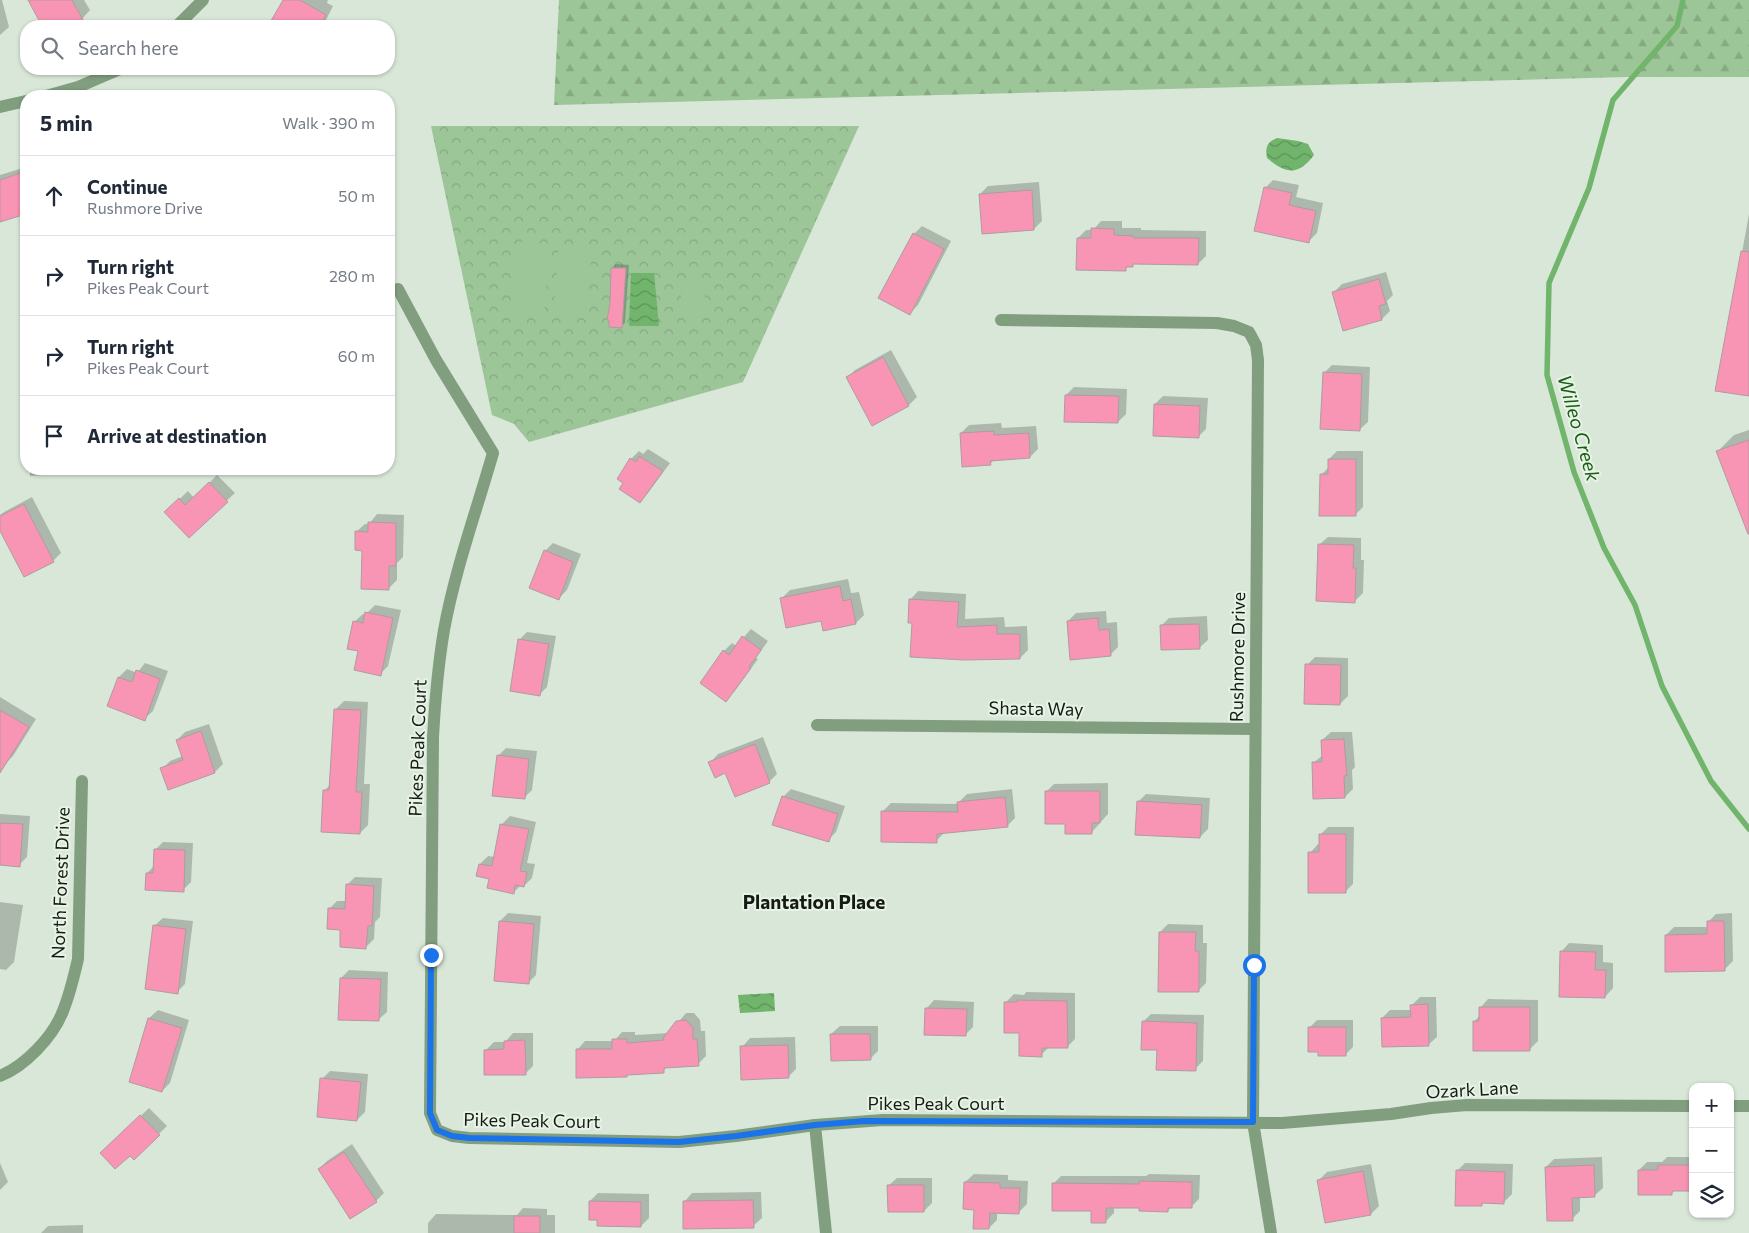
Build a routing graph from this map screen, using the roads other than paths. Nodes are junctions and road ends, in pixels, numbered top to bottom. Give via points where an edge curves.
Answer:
1 (203, 0) edge
2 (183, 20) edge
3 (110, 75) edge
4 (83, 90) edge
5 (20, 102) edge
6 (0, 107) edge
7 (398, 289) dead end
8 (1001, 320) dead end
9 (817, 725) dead end
10 (1255, 729) junction
11 (82, 781) dead end
12 (0, 1076) edge
13 (1689, 1106) edge
14 (1734, 1106) edge
15 (1749, 1106) edge
16 (1253, 1122) junction
17 (815, 1125) junction
18 (826, 1233) edge
19 (1271, 1233) edge

1 - 2 street
3 - 4 street
5 - 6 street
7 - 17 street, Pikes Peak Court via 436,360 493,453 455,583 436,683 430,1113 437,1130 469,1138 679,1142
8 - 10 street, Rushmore Drive via 1217,323 1249,332 1256,345 1258,360
9 - 10 street, Shasta Way
10 - 16 street, Rushmore Drive
11 - 12 street, North Forest Drive via 78,958 72,987 63,1013 44,1040 20,1066
13 - 16 street, Ozark Lane via 1467,1105 1302,1122
14 - 15 street
16 - 17 street, Pikes Peak Court via 883,1120
16 - 19 street, Rushmore Drive
17 - 18 street

